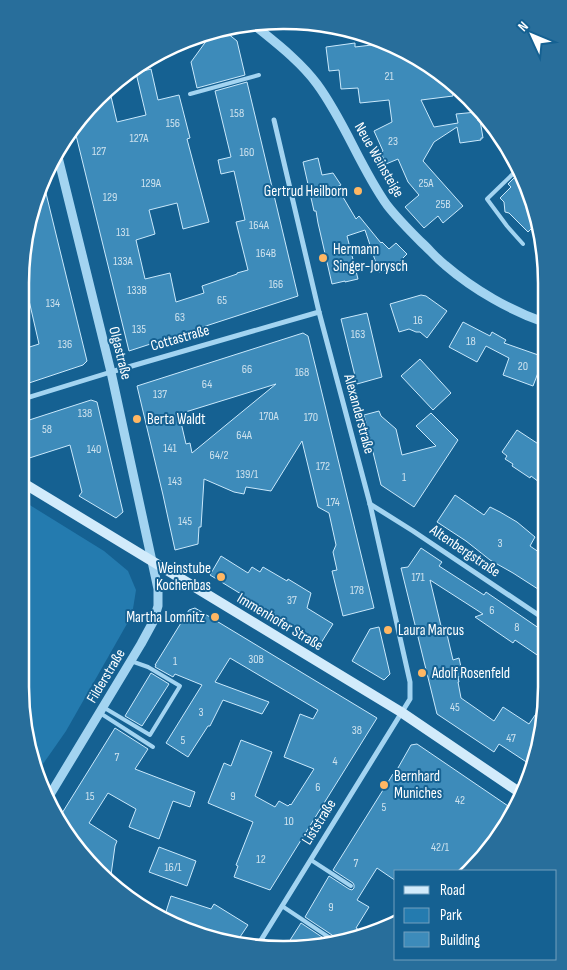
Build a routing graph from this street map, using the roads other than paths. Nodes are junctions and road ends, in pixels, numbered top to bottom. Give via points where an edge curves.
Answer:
1 (260, 30) edge
2 (259, 75) dead end
3 (190, 94) dead end
4 (274, 120) dead end
5 (59, 163) edge
6 (513, 174) edge
7 (524, 244) dead end
8 (319, 312) junction
9 (538, 319) edge
10 (111, 372) junction
11 (29, 397) edge
12 (29, 486) edge
13 (370, 504) junction
14 (152, 560) junction
15 (538, 615) edge
16 (131, 660) junction
17 (101, 710) junction
18 (401, 712) junction
19 (152, 746) dead end
20 (516, 790) edge
21 (52, 792) edge
22 (311, 860) junction
23 (351, 886) dead end
24 (282, 906) junction
25 (328, 937) edge
26 (261, 940) edge

1 - 9 street, Neue Weinsteige via 294,58 317,83 336,112 370,179 408,230 445,265 481,291
2 - 3 lane
4 - 8 street, Alexanderstraße
5 - 10 street, Olgastraße
6 - 7 lane via 487,200
8 - 10 street, Cottastraße
8 - 13 street, Alexanderstraße
10 - 11 street, Cottastraße
10 - 14 street, Olgastraße
12 - 14 main road, Immenhofer Straße
13 - 15 street, Altenbergstraße
13 - 18 street, Alexanderstraße via 410,682 410,699
14 - 16 street, Filderstraße via 158,606 153,622
14 - 18 main road, Immenhofer Straße
16 - 17 street, Filderstraße
16 - 17 lane via 180,686 150,735
17 - 19 lane
17 - 21 street, Filderstraße
18 - 20 main road, Immenhofer Straße
18 - 22 street, Liststraße
22 - 23 lane
22 - 24 street, Liststraße
24 - 25 lane
24 - 26 street, Liststraße

